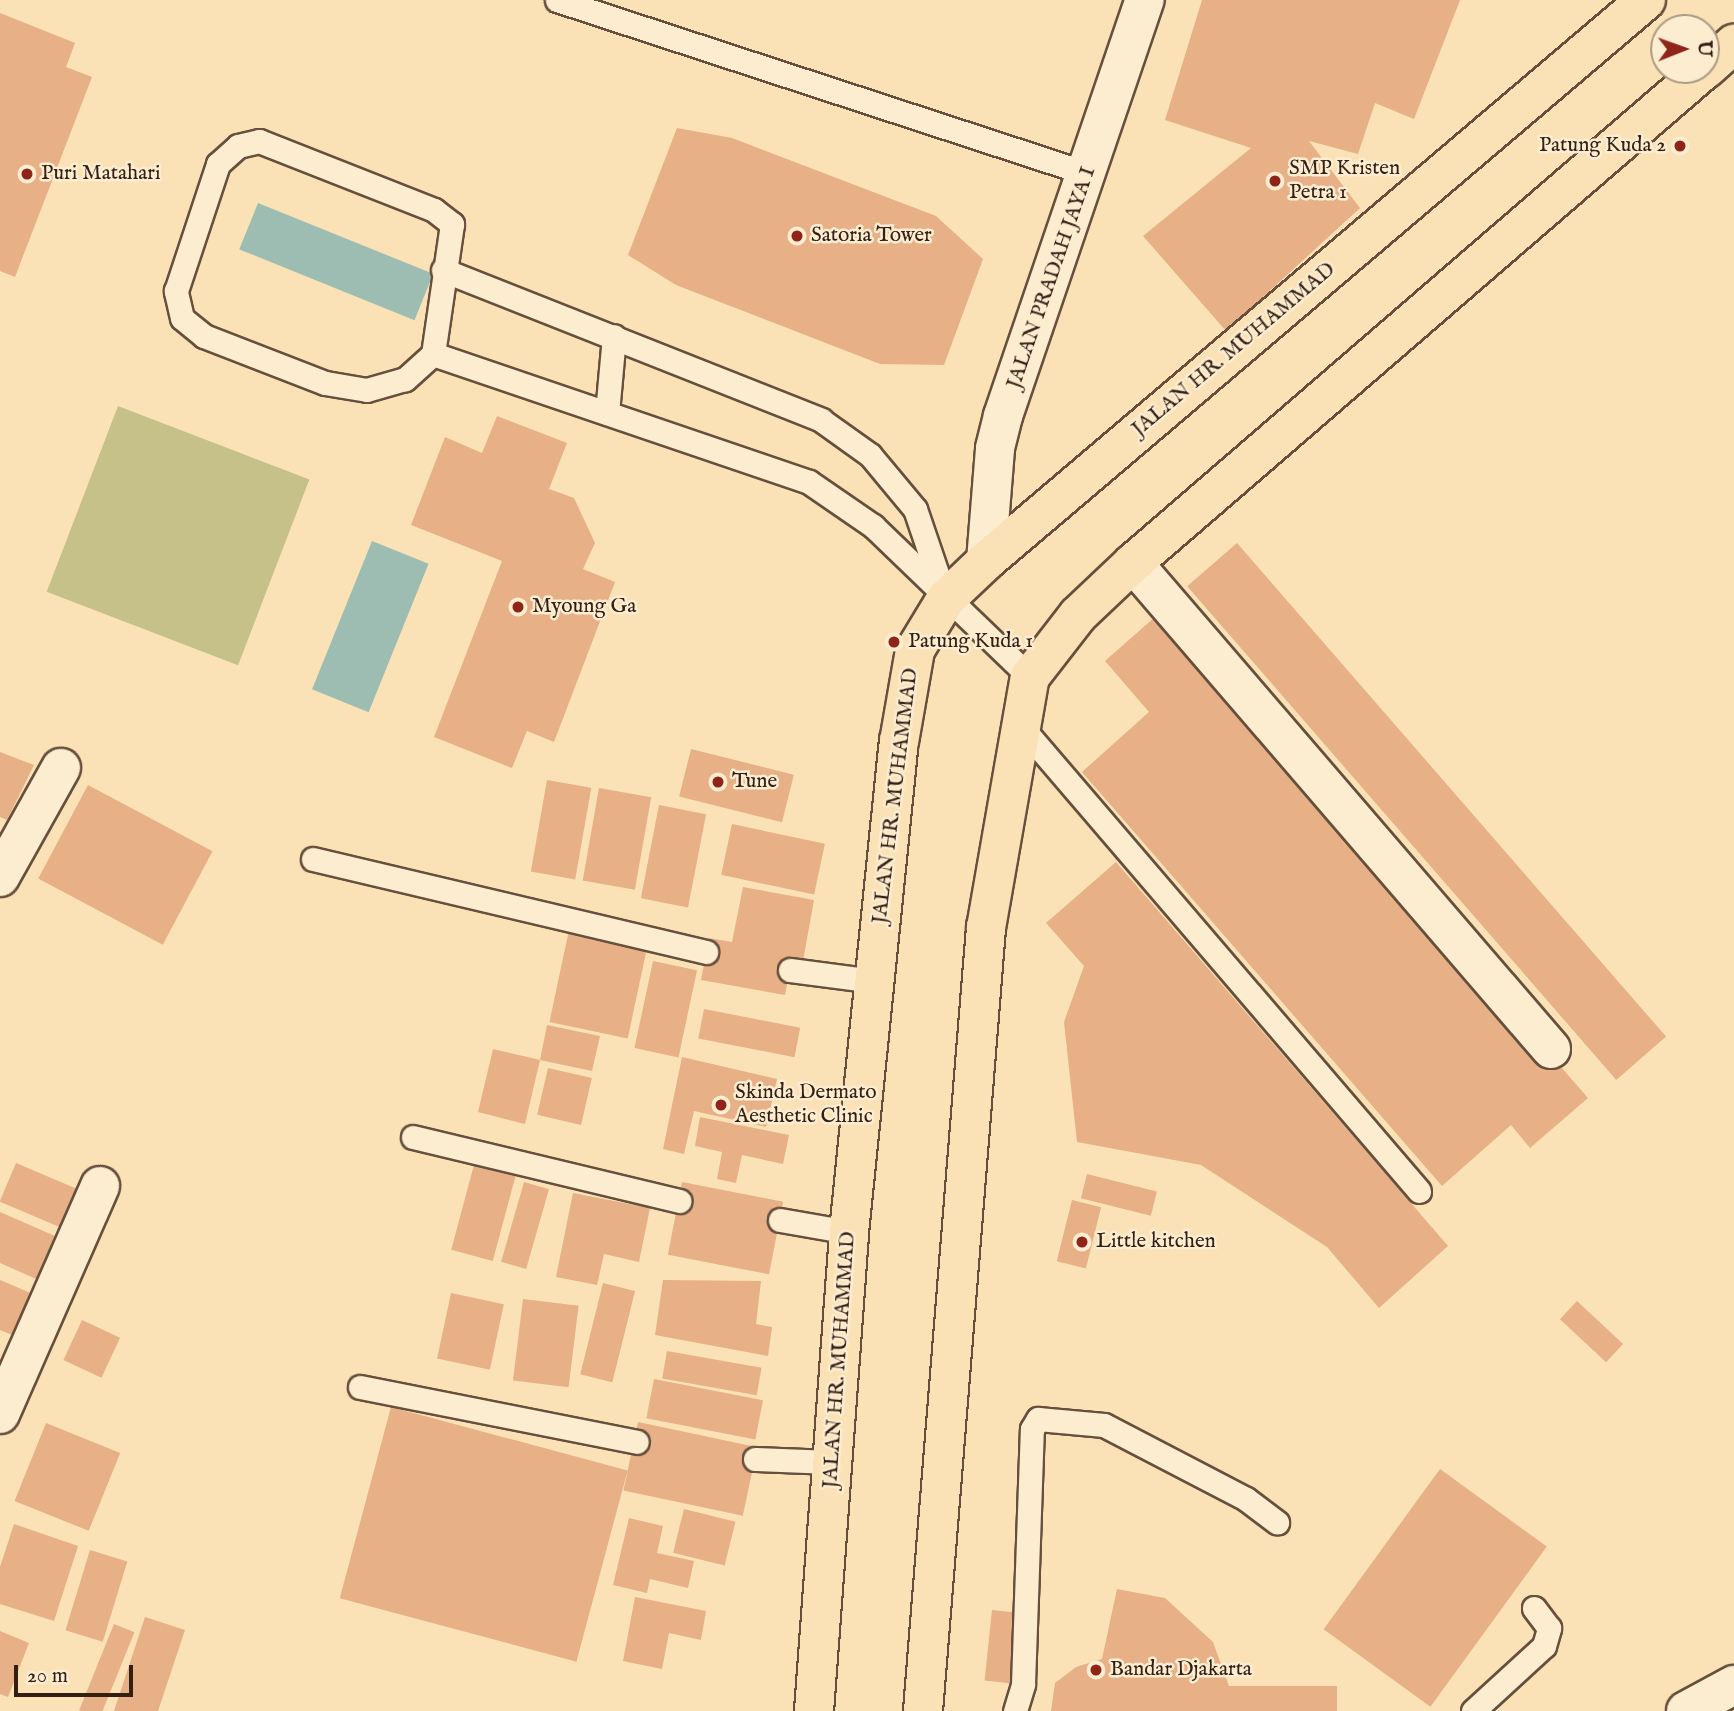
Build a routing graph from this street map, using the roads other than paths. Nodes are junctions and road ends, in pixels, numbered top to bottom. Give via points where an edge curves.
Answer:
1 (557, 0) edge
2 (1145, 0) edge
3 (1646, 0) edge
4 (1734, 44) edge
5 (1720, 56) edge
6 (1688, 84) edge
7 (1089, 174) junction
8 (443, 270) junction
9 (614, 336) junction
10 (433, 354) junction
11 (607, 413) junction
12 (986, 561) junction
13 (1133, 563) junction
14 (946, 599) junction
15 (1030, 677) junction
16 (1019, 724) junction
17 (61, 768) dead end
18 (313, 859) dead end
19 (0, 877) edge
20 (706, 952) dead end
21 (790, 970) dead end
22 (875, 981) junction
23 (1551, 1049) dead end
24 (413, 1137) dead end
25 (100, 1186) dead end
26 (1419, 1191) dead end
27 (679, 1201) dead end
28 (780, 1220) dead end
29 (849, 1232) junction
30 (360, 1387) dead end
31 (0, 1414) edge
32 (637, 1442) dead end
33 (755, 1459) dead end
34 (832, 1462) junction
35 (1278, 1522) dead end
36 (1534, 1608) dead end
37 (814, 1711) edge
38 (923, 1711) edge
39 (1015, 1711) edge
40 (1473, 1711) edge

1 - 7 lane
2 - 7 street, JALAN PRADAH JAYA I
3 - 12 main road, JALAN HR. MUHAMMAD
4 - 5 main road
6 - 13 main road
7 - 12 street, JALAN PRADAH JAYA I via 995,448
8 - 9 lane
8 - 10 lane
8 - 10 lane via 452,224 434,210 259,141 238,146 218,164 176,291 182,318 204,336 325,383 367,390 405,379
9 - 11 lane
9 - 14 lane via 821,420 870,455 915,509
10 - 11 lane
11 - 14 lane via 809,482 873,526
12 - 14 main road, JALAN HR. MUHAMMAD
13 - 15 main road via 1078,615
13 - 23 street
14 - 15 lane
14 - 22 main road, JALAN HR. MUHAMMAD via 915,650 899,742
15 - 16 main road
16 - 26 lane
16 - 38 main road via 986,928
17 - 19 street
18 - 20 lane
21 - 22 lane
22 - 29 main road, JALAN HR. MUHAMMAD
24 - 27 lane
25 - 31 street
28 - 29 lane
29 - 34 main road, JALAN HR. MUHAMMAD
30 - 32 lane
33 - 34 lane
34 - 37 main road, JALAN HR. MUHAMMAD
35 - 39 lane via 1246,1499 1104,1425 1038,1419 1032,1429 1023,1684
36 - 40 lane via 1549,1628 1544,1646

